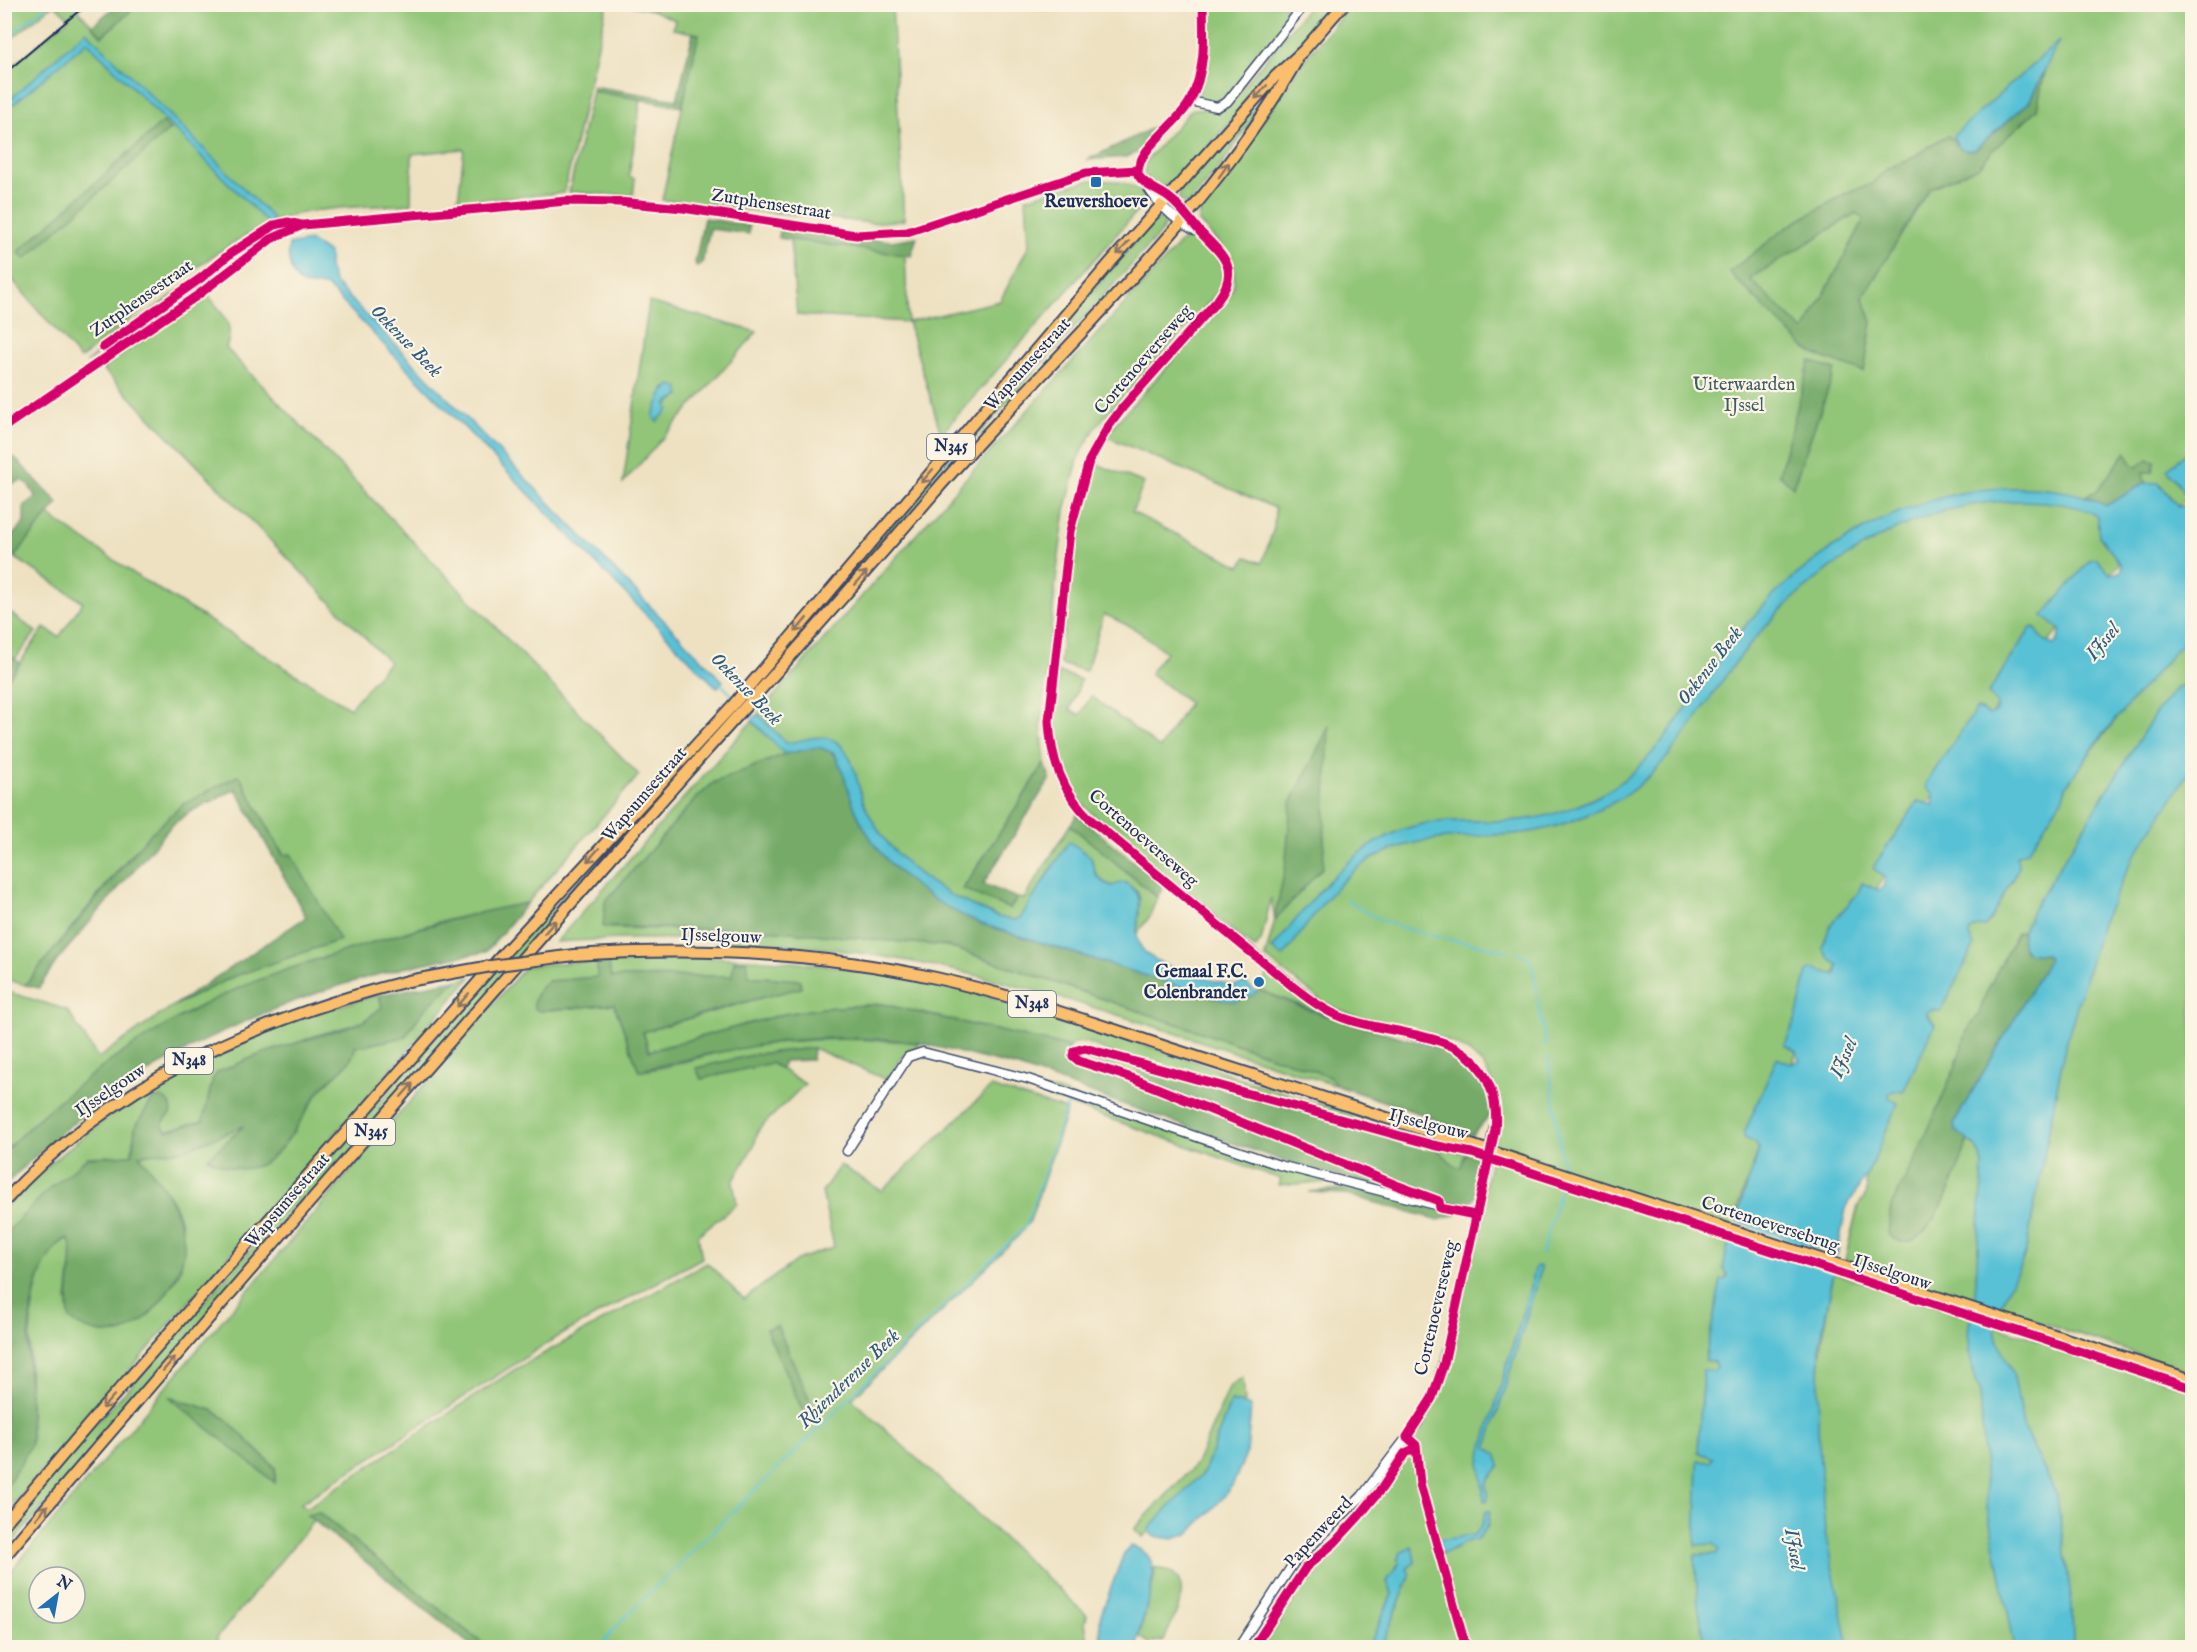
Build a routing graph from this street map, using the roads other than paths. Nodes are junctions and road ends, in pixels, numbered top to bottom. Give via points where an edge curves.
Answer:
1 (1203, 4) edge
2 (1305, 4) edge
3 (1344, 4) edge
4 (1303, 51) junction
5 (1191, 101) junction
6 (1138, 170) junction
7 (1165, 201) junction
8 (1184, 219) junction
9 (4, 427) edge
10 (747, 696) junction
11 (737, 708) junction
12 (1474, 1146) joint
13 (847, 1151) dead end
14 (4, 1202) edge
15 (1475, 1215) junction
16 (2193, 1380) edge
17 (1407, 1437) junction
18 (1416, 1448) dead end
19 (4, 1524) edge
20 (4, 1557) edge
21 (1238, 1647) edge

1 - 5 street via 1203,54
2 - 5 street via 1227,102 1216,106
3 - 4 main road, Wapsumsestraat / N345
4 -> 7 main road, Wapsumsestraat / N345 via 1275,77
8 -> 4 main road, Wapsumsestraat / N345 via 1250,133
5 - 6 street via 1142,156
6 - 7 street, Cortenoeverseweg via 1140,178
6 - 9 street, Zutphensestraat via 1086,173 907,232 883,235 856,235 683,208 567,201 303,225 271,239 198,295
7 - 8 street, Cortenoeverseweg
7 -> 10 main road, Wapsumsestraat / N345 via 923,479
10 -> 8 main road, Wapsumsestraat / N345 via 846,595 941,484
8 - 15 street, Cortenoeverseweg via 1219,248 1228,274 1226,287 1114,419 1092,454 1070,531 1049,722 1051,753 1073,800 1091,820 1307,996 1340,1017 1448,1044 1471,1058 1482,1070 1492,1093 1496,1117
10 - 11 main road, Wapsumsestraat / N345
11 -> 19 main road, Wapsumsestraat / N345 via 496,962
20 -> 11 main road, Wapsumsestraat / N345
12 - 14 main road, IJsselgouw / N348, bridge via 1073,1016 935,978 764,954 647,951 574,955 408,981 273,1022 177,1067 109,1110
12 - 16 main road, Cortenoeversebrug / N348, bridge
13 - 15 street via 908,1058 923,1052 1028,1079 1279,1165
15 - 17 street, Cortenoeverseweg via 1444,1363 1432,1398
17 - 18 street
17 - 21 street, Cortenoeverseweg via 1362,1496 1293,1564

